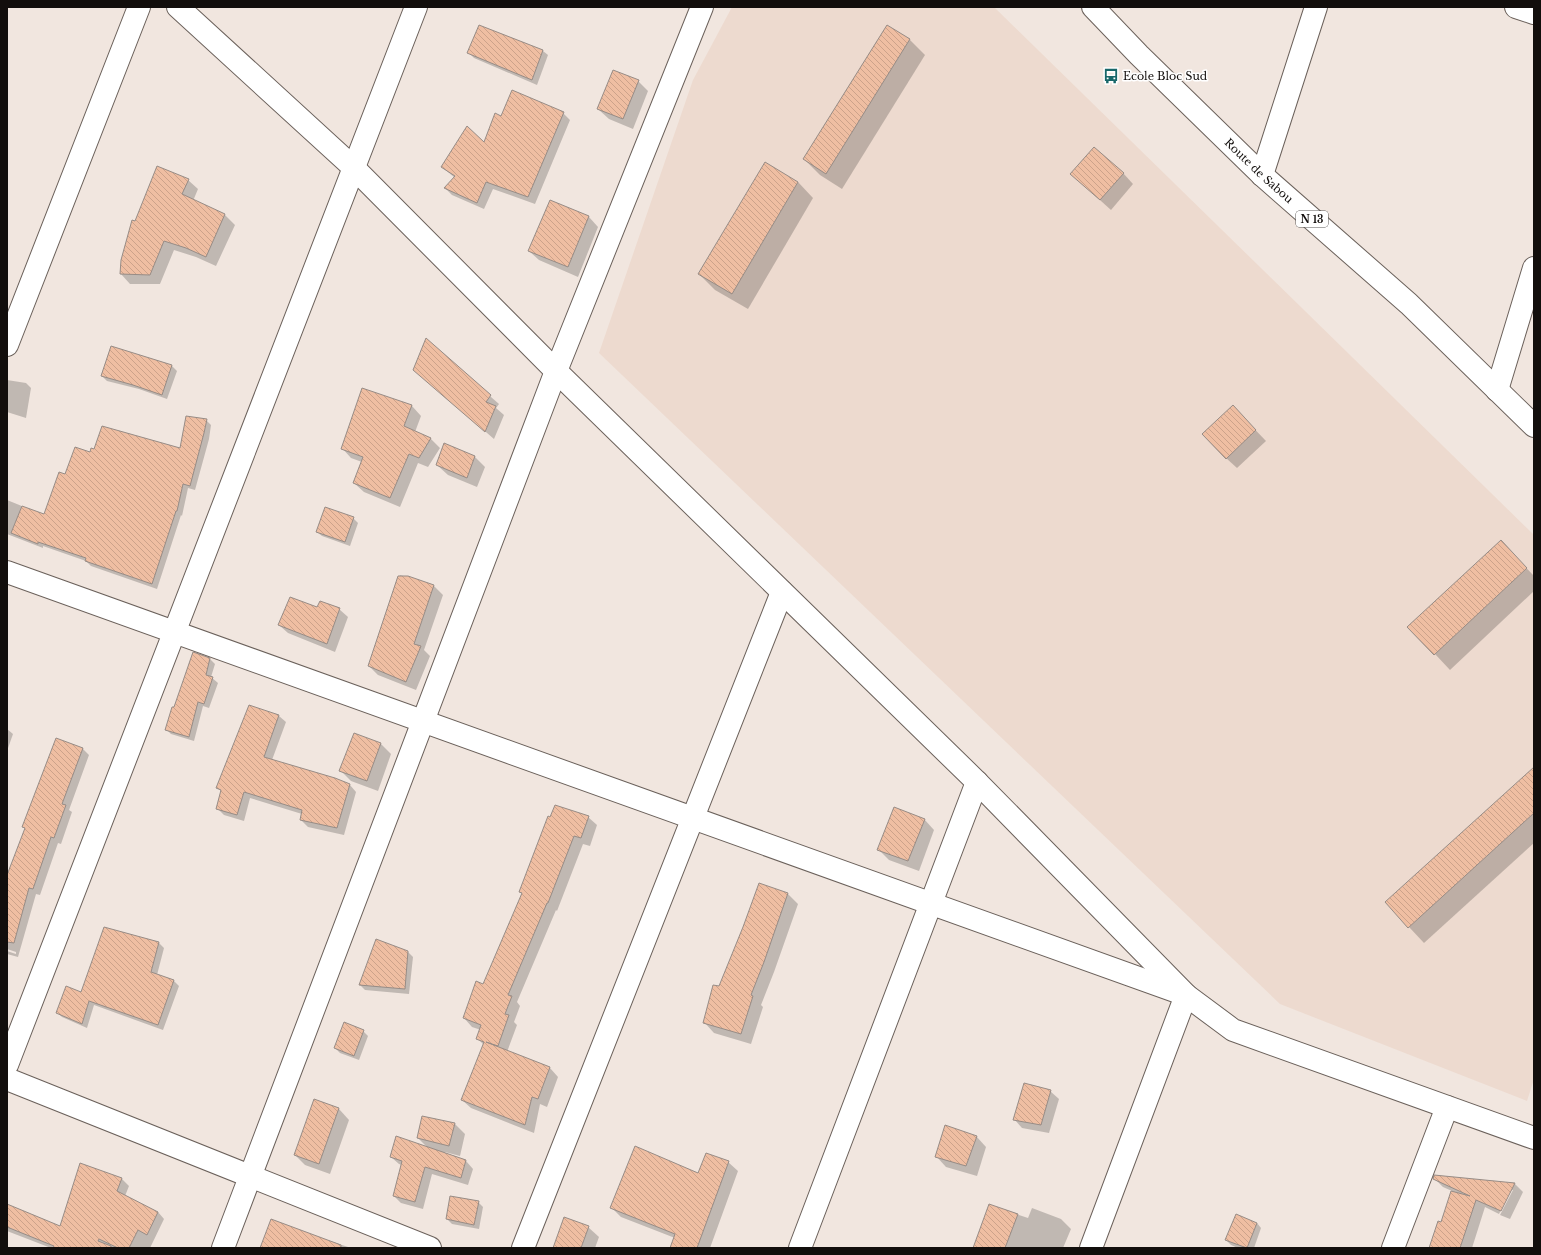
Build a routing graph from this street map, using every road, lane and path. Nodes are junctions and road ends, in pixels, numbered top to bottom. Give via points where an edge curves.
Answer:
1 (139, 7) edge
2 (178, 7) edge
3 (416, 7) edge
4 (702, 7) edge
5 (1093, 7) edge
6 (1316, 7) edge
7 (1516, 7) edge
8 (1534, 13) edge
9 (354, 168) junction
10 (1262, 175) junction
11 (1534, 268) edge
12 (7, 345) edge
13 (556, 372) junction
14 (1497, 390) junction
15 (1534, 426) edge
16 (7, 572) edge
17 (782, 592) junction
18 (174, 632) junction
19 (423, 722) junction
20 (977, 782) junction
21 (693, 818) junction
22 (931, 904) junction
23 (1186, 996) junction
24 (7, 1065) edge
25 (7, 1079) edge
26 (1447, 1107) junction
27 (1534, 1138) edge
28 (250, 1176) junction
29 (223, 1248) edge
30 (430, 1248) edge
31 (523, 1248) edge
32 (800, 1248) edge
33 (1090, 1248) edge
34 (1393, 1248) edge

1 - 12 street
2 - 9 street
3 - 9 street
4 - 13 street
5 - 10 street, Route de Sabou / N 13
6 - 10 street
7 - 8 street
9 - 13 street
9 - 18 street
10 - 14 street, Route de Sabou / N 13 via 1409,304
11 - 14 street
13 - 17 street
13 - 19 street
14 - 15 street, Route de Sabou / N 13
16 - 18 street
17 - 20 street
17 - 21 street
18 - 19 street
18 - 24 street
19 - 21 street
19 - 28 street
20 - 22 street
20 - 23 street
21 - 22 street
21 - 31 street
22 - 23 street
22 - 32 street
23 - 26 street via 1232,1030
23 - 33 street
25 - 28 street
26 - 27 street
26 - 34 street
28 - 29 street
28 - 30 street

